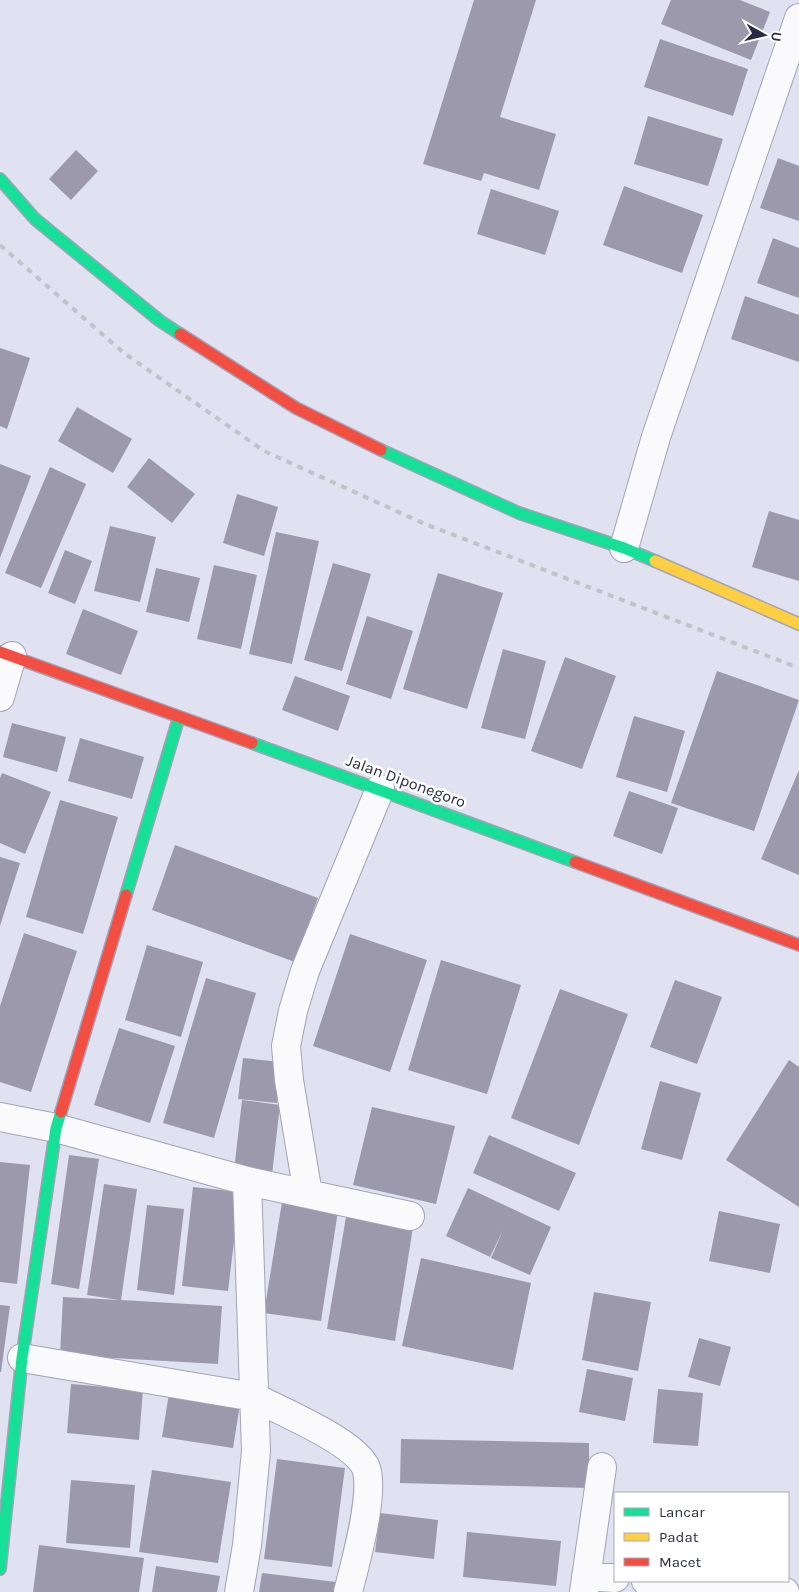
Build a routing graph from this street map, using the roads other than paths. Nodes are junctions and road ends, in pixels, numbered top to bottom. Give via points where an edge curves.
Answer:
1 (799, 18) edge
2 (0, 179) edge
3 (624, 548) junction
4 (799, 624) edge
5 (6, 654) edge
6 (0, 697) edge
7 (179, 717) junction
8 (380, 788) junction
9 (799, 945) edge
10 (0, 1118) edge
11 (56, 1128) junction
12 (247, 1181) junction
13 (308, 1194) junction
14 (410, 1216) dead end
15 (22, 1358) junction
16 (254, 1397) junction
17 (602, 1467) dead end
18 (0, 1569) edge
19 (614, 1578) edge
20 (659, 1582) edge
21 (585, 1584) edge
22 (239, 1592) edge
23 (348, 1592) edge
24 (785, 1592) edge

1 - 3 street via 656,437
2 - 3 street via 35,219 160,321 296,408 519,513
3 - 4 street
5 - 6 street
5 - 7 street, Jalan Diponegoro
7 - 8 street, Jalan Diponegoro
7 - 11 street
8 - 9 street, Jalan Diponegoro
8 - 13 street via 305,971 286,1046
10 - 11 street
11 - 12 street
11 - 15 street
12 - 13 street
12 - 16 street
13 - 14 street
15 - 16 street
15 - 18 street
16 - 22 street via 256,1451
16 - 23 street via 330,1437 355,1453 365,1467 368,1484
17 - 21 street
19 - 21 street
20 - 24 street

